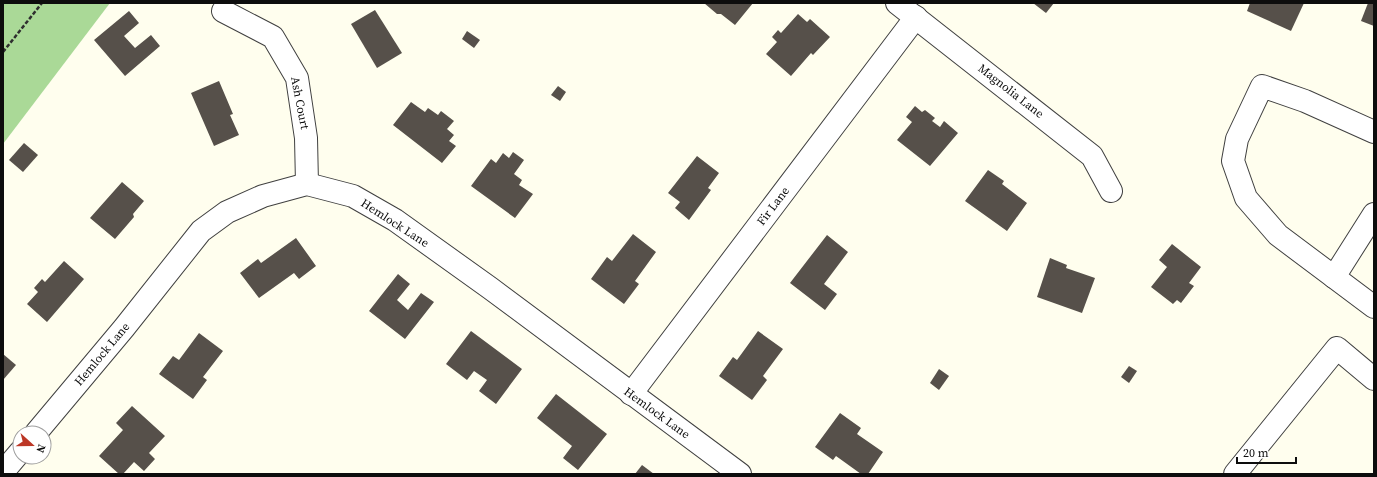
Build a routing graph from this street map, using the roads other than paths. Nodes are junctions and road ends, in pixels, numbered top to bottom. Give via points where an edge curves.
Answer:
1 (897, 3) edge
2 (223, 11) dead end
3 (916, 18) junction
4 (1374, 132) edge
5 (307, 184) junction
6 (1112, 190) dead end
7 (1374, 214) edge
8 (1334, 277) junction
9 (1374, 307) edge
10 (1374, 379) edge
11 (631, 394) junction
12 (43, 425) edge
13 (12, 461) edge
14 (3, 472) edge
15 (740, 474) edge
16 (1235, 474) edge

1 - 3 street, Magnolia Lane
2 - 5 street, Ash Court via 273,37 297,78 306,138
3 - 6 street, Magnolia Lane via 1092,156
3 - 11 street, Fir Lane
4 - 8 street via 1304,101 1262,86 1237,139 1234,161 1246,198 1278,235
5 - 11 street, Hemlock Lane via 353,196 395,220
5 - 12 street, Hemlock Lane via 262,196 227,212 201,231
7 - 8 street
8 - 9 street
10 - 16 street via 1337,348
11 - 15 street, Hemlock Lane
13 - 14 street

